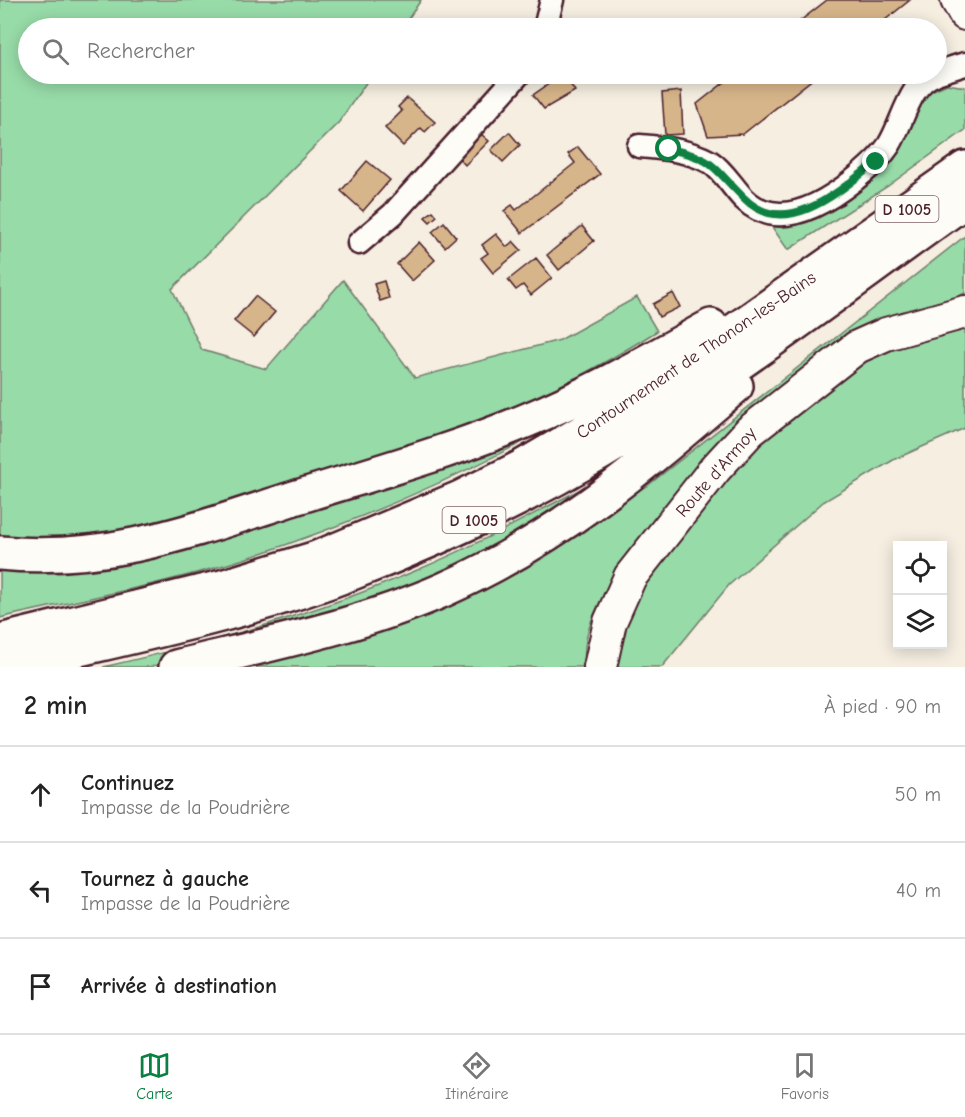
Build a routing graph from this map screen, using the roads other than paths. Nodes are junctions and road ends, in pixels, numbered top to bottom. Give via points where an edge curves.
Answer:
1 (552, 0) edge
2 (957, 0) edge
3 (965, 14) edge
4 (548, 18) edge
5 (965, 64) edge
6 (947, 70) edge
7 (510, 84) edge
8 (920, 84) edge
9 (639, 146) dead end
10 (965, 168) edge
11 (965, 201) edge
12 (359, 243) dead end
13 (850, 250) junction
14 (890, 254) junction
15 (965, 312) edge
16 (0, 553) edge
17 (0, 641) edge
18 (3, 667) edge
19 (176, 667) edge
20 (600, 667) edge

1 - 4 street
2 - 3 main road
5 - 6 street
7 - 12 street via 393,214
8 - 9 street via 902,124 876,162 820,204 794,212 775,214 745,201 712,163 694,154
10 - 13 highway, Contournement de Thonon-les-Bains / D 1005
11 - 14 highway, Contournement de Thonon-les-Bains / D 1005
13 - 16 highway, D 1005 via 572,401 475,441 148,543 74,555
13 - 17 highway, Contournement de Thonon-les-Bains / D 1005 via 632,403 460,498 296,564 152,605
14 - 18 highway, Contournement de Thonon-les-Bains / D 1005 via 650,422 557,478 485,515 352,573 285,596 159,631
14 - 19 highway, D 1005 via 632,476 537,541 467,579 399,608
15 - 20 main road, Route d'Armoy via 886,334 857,347 750,431 630,577 610,622

